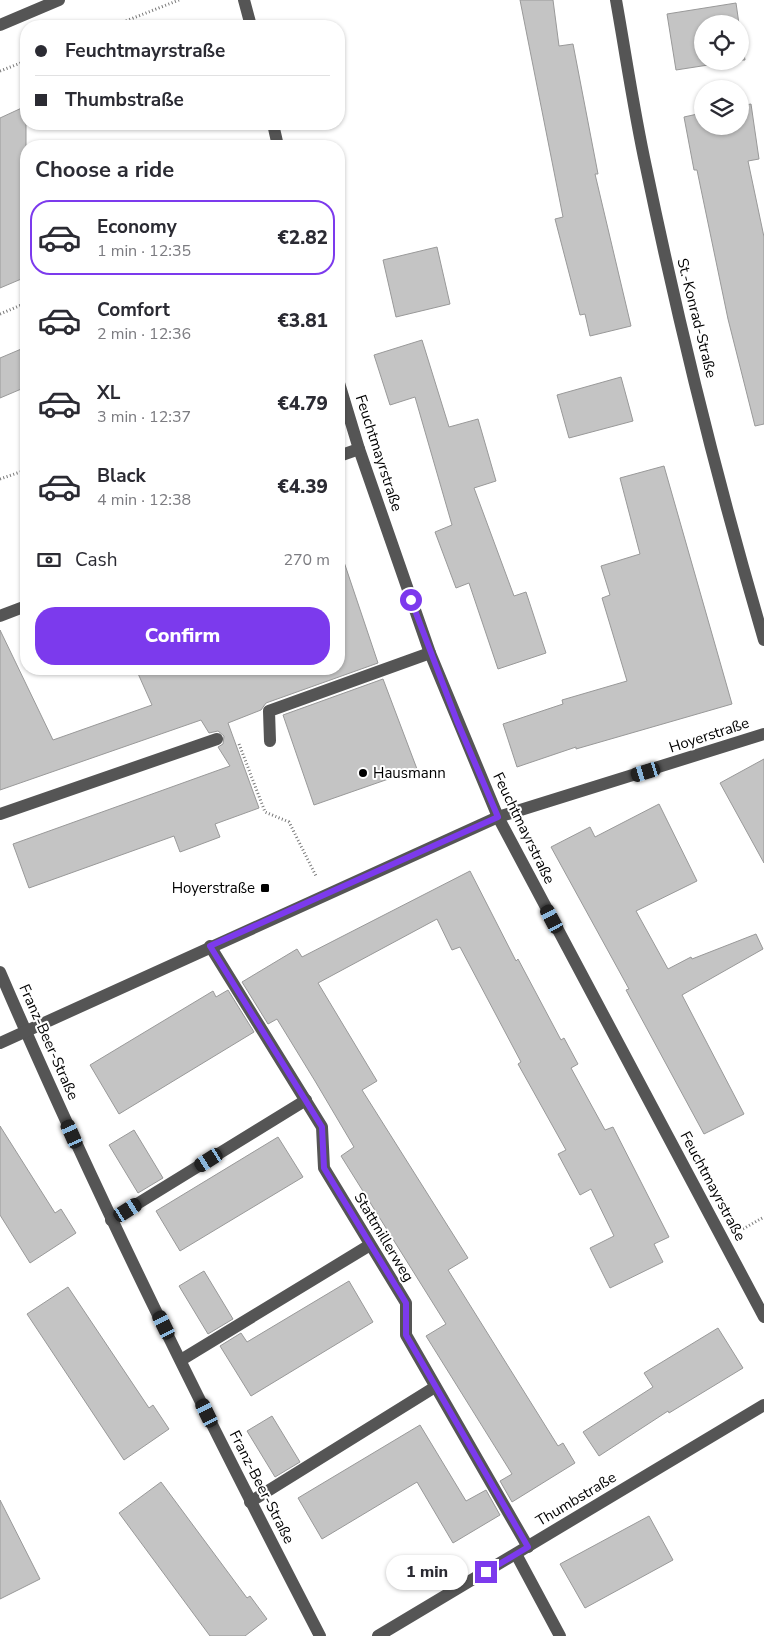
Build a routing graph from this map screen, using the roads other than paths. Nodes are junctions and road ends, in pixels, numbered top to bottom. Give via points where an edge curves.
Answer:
1 (58, 0) edge
2 (244, 0) edge
3 (616, 0) edge
4 (249, 20) edge
5 (0, 25) edge
6 (345, 403) edge
7 (359, 449) junction
8 (345, 454) edge
9 (20, 608) edge
10 (0, 616) edge
11 (764, 640) edge
12 (430, 653) junction
13 (764, 734) edge
14 (216, 739) road end
15 (270, 741) dead end
16 (0, 814) edge
17 (498, 817) junction
18 (210, 946) junction
19 (0, 972) edge
20 (26, 1032) junction
21 (0, 1043) edge
22 (306, 1100) junction
23 (111, 1220) junction
24 (370, 1245) junction
25 (764, 1317) edge
26 (181, 1360) junction
27 (435, 1387) junction
28 (764, 1405) edge
29 (250, 1502) junction
30 (528, 1547) junction
31 (516, 1554) junction
32 (320, 1636) edge
33 (378, 1636) edge
34 (560, 1636) edge

1 - 5 street
2 - 4 street
3 - 11 street, St.-Konrad-Straße via 645,165 672,291 735,542
6 - 7 street, Feuchtmayrstraße
7 - 8 street
7 - 12 street, Feuchtmayrstraße
9 - 10 street
12 - 15 street via 269,711
12 - 17 street, Feuchtmayrstraße
13 - 17 street, Hoyerstraße
14 - 16 street
17 - 18 street, Hoyerstraße
17 - 25 street, Feuchtmayrstraße
18 - 20 street, Hoyerstraße
18 - 22 street, Stattmillerweg
19 - 20 street, Franz-Beer-Straße
20 - 21 street, Hoyerstraße
20 - 23 street, Franz-Beer-Straße
22 - 23 street
22 - 24 street, Stattmillerweg via 322,1127 324,1168
23 - 26 street, Franz-Beer-Straße
24 - 26 street
24 - 27 street, Stattmillerweg via 406,1303 406,1335
26 - 29 street, Franz-Beer-Straße
27 - 29 street
27 - 30 street, Stattmillerweg
28 - 30 street, Thumbstraße
29 - 32 street, Franz-Beer-Straße
30 - 31 street, Thumbstraße
31 - 33 street, Thumbstraße
31 - 34 street

